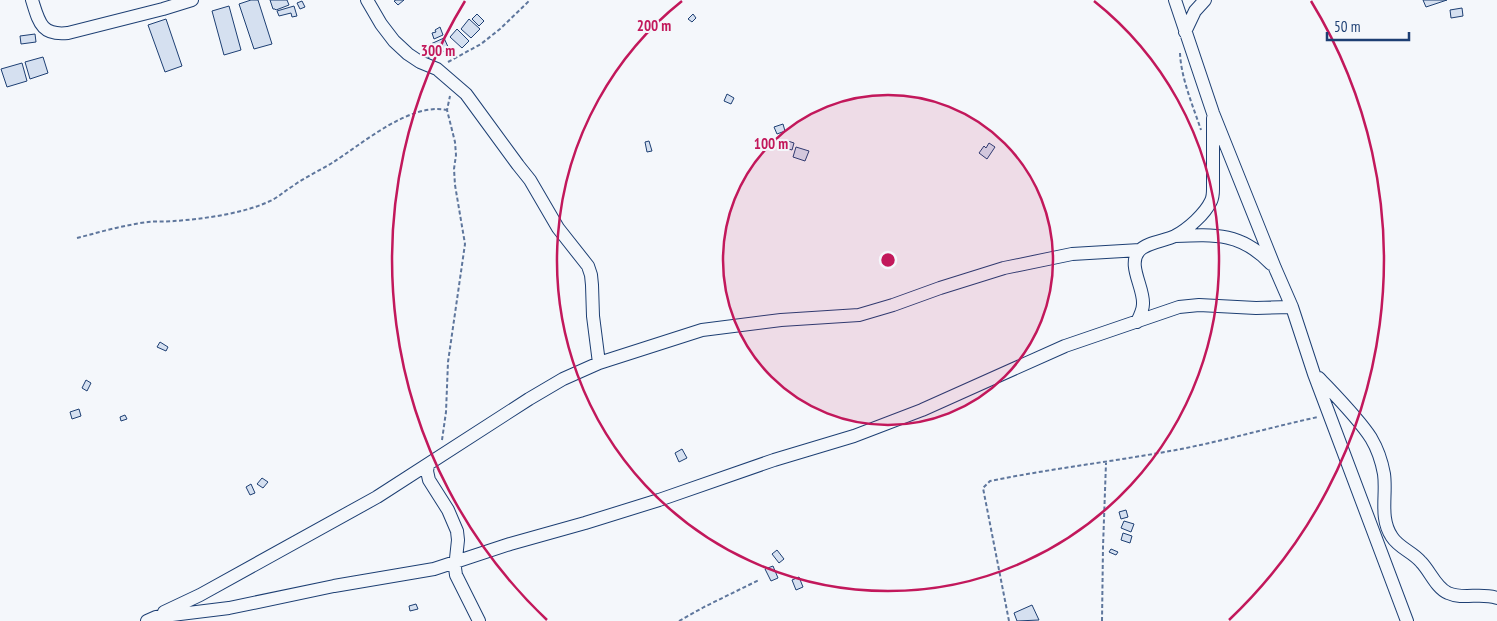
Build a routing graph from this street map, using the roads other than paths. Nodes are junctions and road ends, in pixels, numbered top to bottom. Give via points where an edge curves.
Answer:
1 (32, 0) edge
2 (192, 0) edge
3 (367, 0) edge
4 (1175, 0) edge
5 (1205, 0) edge
6 (1185, 32) junction
7 (1214, 113) junction
8 (1175, 236) junction
9 (1140, 250) junction
10 (1275, 268) junction
11 (1292, 307) junction
12 (1137, 322) junction
13 (599, 363) junction
14 (1314, 374) junction
15 (432, 462) junction
16 (455, 562) junction
17 (1497, 598) edge
18 (151, 619) edge
19 (479, 621) edge
20 (1407, 621) edge

1 - 2 street via 41,25 59,34
3 - 13 street via 394,41 408,54 454,82 480,112 530,180 558,228 588,266
4 - 6 street
5 - 6 street via 1195,11
6 - 7 street
7 - 8 street via 1212,200 1198,218
7 - 10 street
8 - 9 street
8 - 10 street via 1207,234 1231,238 1247,244
9 - 12 street via 1135,264 1143,304
9 - 13 street via 1072,254 1004,268 859,315 702,330
10 - 11 street
11 - 12 street via 1198,305 1180,307
11 - 14 street
12 - 16 street via 1065,346 922,410 854,436 660,500
13 - 15 street via 529,399
14 - 17 street via 1371,438 1384,473 1385,519 1393,539 1421,561 1439,587 1448,593
14 - 20 street
15 - 16 street via 426,471 429,480 457,531
15 - 18 street via 377,497
16 - 18 street via 434,569 229,608
16 - 19 street via 456,575

